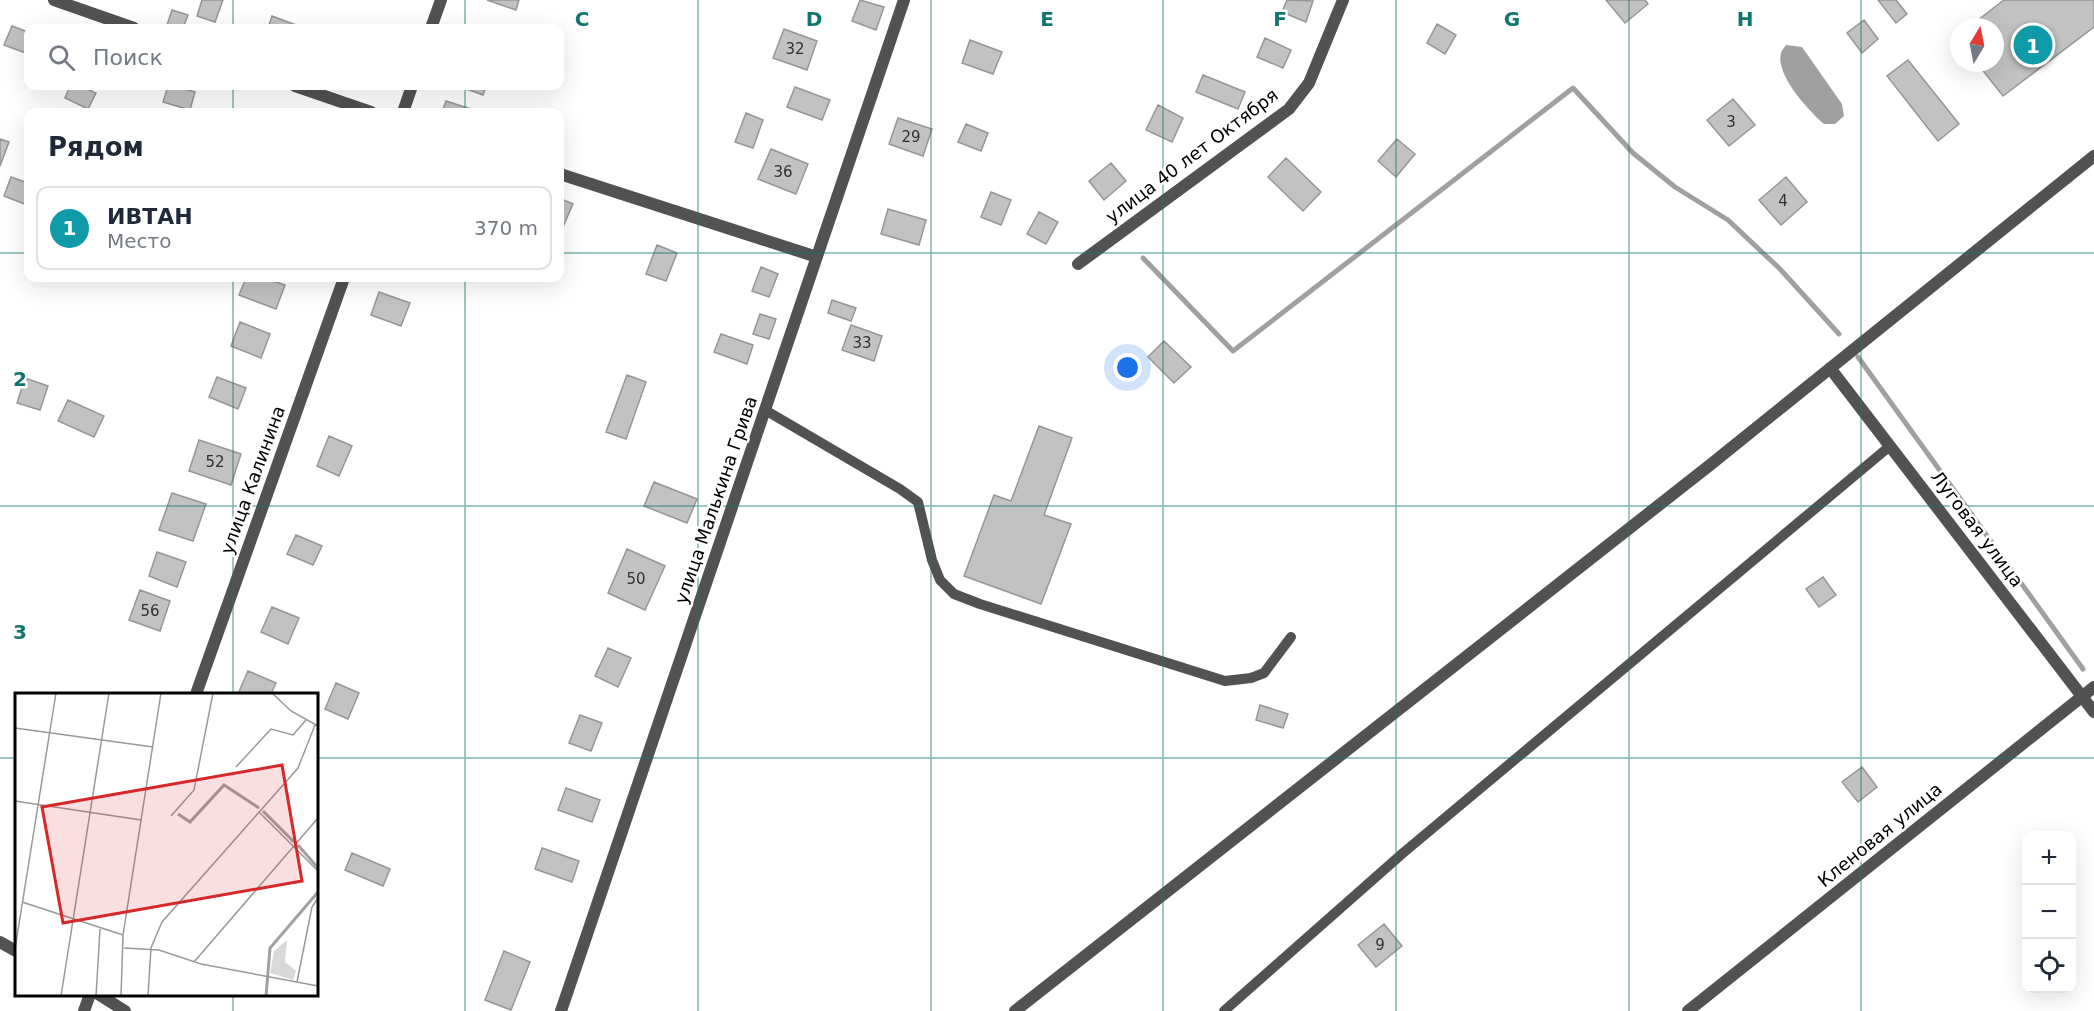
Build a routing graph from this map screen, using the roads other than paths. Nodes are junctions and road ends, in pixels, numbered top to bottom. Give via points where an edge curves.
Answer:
1 (54, 0) edge
2 (441, 0) edge
3 (904, 0) edge
4 (1343, 0) edge
5 (123, 24) edge
6 (432, 24) edge
7 (307, 90) edge
8 (411, 90) edge
9 (359, 108) edge
10 (404, 108) edge
11 (2094, 156) edge
12 (564, 175) edge
13 (817, 257) junction
14 (1078, 264) dead end
15 (343, 282) edge
16 (1830, 368) junction
17 (765, 410) junction
18 (1890, 446) junction
19 (1291, 637) dead end
20 (2094, 687) edge
21 (196, 693) edge
22 (2082, 696) junction
23 (2094, 712) edge
24 (0, 942) edge
25 (15, 950) edge
26 (89, 996) edge
27 (101, 996) edge
28 (84, 1011) edge
29 (125, 1011) edge
30 (561, 1011) edge
31 (1015, 1011) edge
32 (1224, 1011) edge
33 (1688, 1011) edge

1 - 5 street
2 - 6 street
3 - 13 street, улица Малькина Грива
4 - 14 street, улица 40 лет Октября via 1309,82 1289,108
7 - 9 street
8 - 10 street
11 - 16 street
12 - 13 street
13 - 17 street, улица Малькина Грива
15 - 21 street, улица Калинина
16 - 18 street, Луговая улица
16 - 31 street
17 - 19 lane via 918,502 932,560 940,580 954,594 1225,681 1264,673
17 - 30 street, улица Малькина Грива
18 - 22 street, Луговая улица
18 - 32 lane via 1403,853
20 - 22 street, Кленовая улица
22 - 23 street, Луговая улица
22 - 33 street, Кленовая улица
24 - 25 street
26 - 28 street
27 - 29 street

